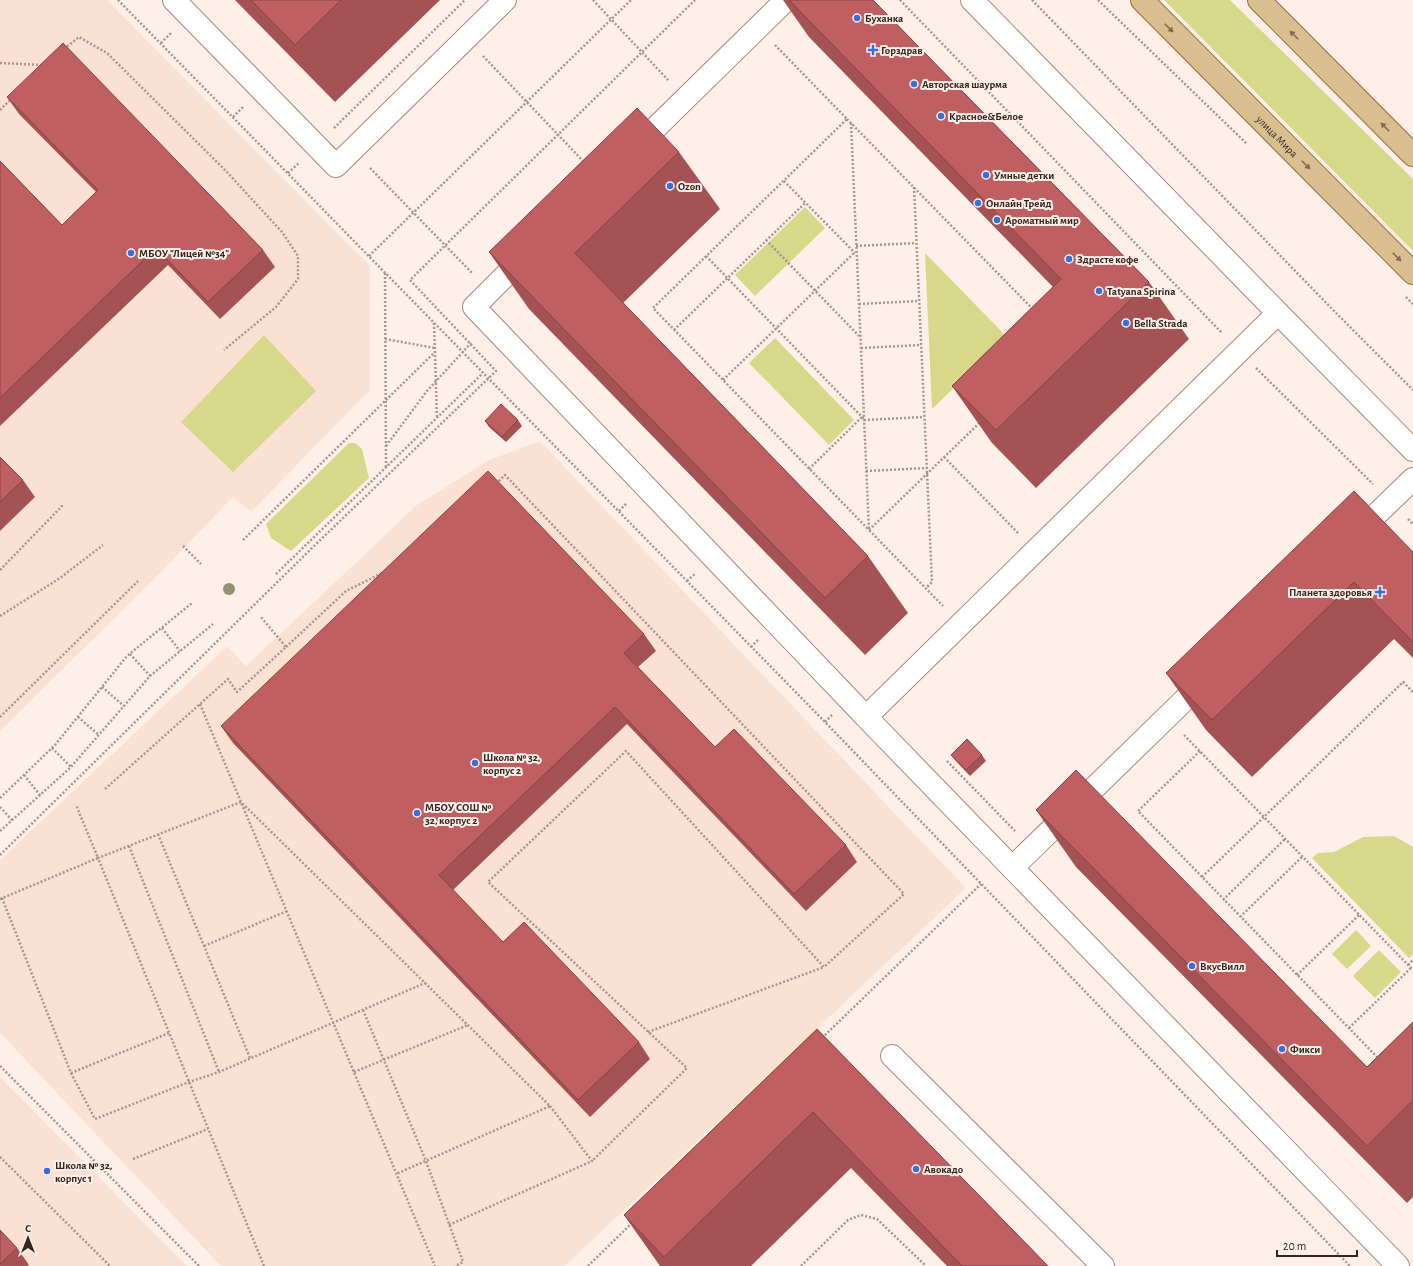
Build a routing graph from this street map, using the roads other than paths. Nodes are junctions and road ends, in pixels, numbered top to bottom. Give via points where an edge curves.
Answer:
1 (174, 0) edge
2 (505, 0) edge
3 (786, 0) edge
4 (972, 0) edge
5 (1142, 0) edge
6 (1259, 0) edge
7 (1413, 154) edge
8 (618, 164) edge
9 (540, 241) edge
10 (1413, 273) edge
11 (1278, 313) junction
12 (1413, 450) edge
13 (1413, 479) edge
14 (1339, 551) edge
15 (1218, 668) edge
16 (866, 718) junction
17 (1012, 868) junction
18 (892, 1056) dead end
19 (1103, 1266) edge
20 (1398, 1266) edge

1 - 2 lane via 336,166
3 - 8 lane
4 - 11 lane
5 -> 10 main road, улица Мира
7 -> 6 main road
9 - 16 lane via 474,307
11 - 12 lane
11 - 16 lane
13 - 14 lane
15 - 17 lane
16 - 17 lane
17 - 20 lane
18 - 19 lane

